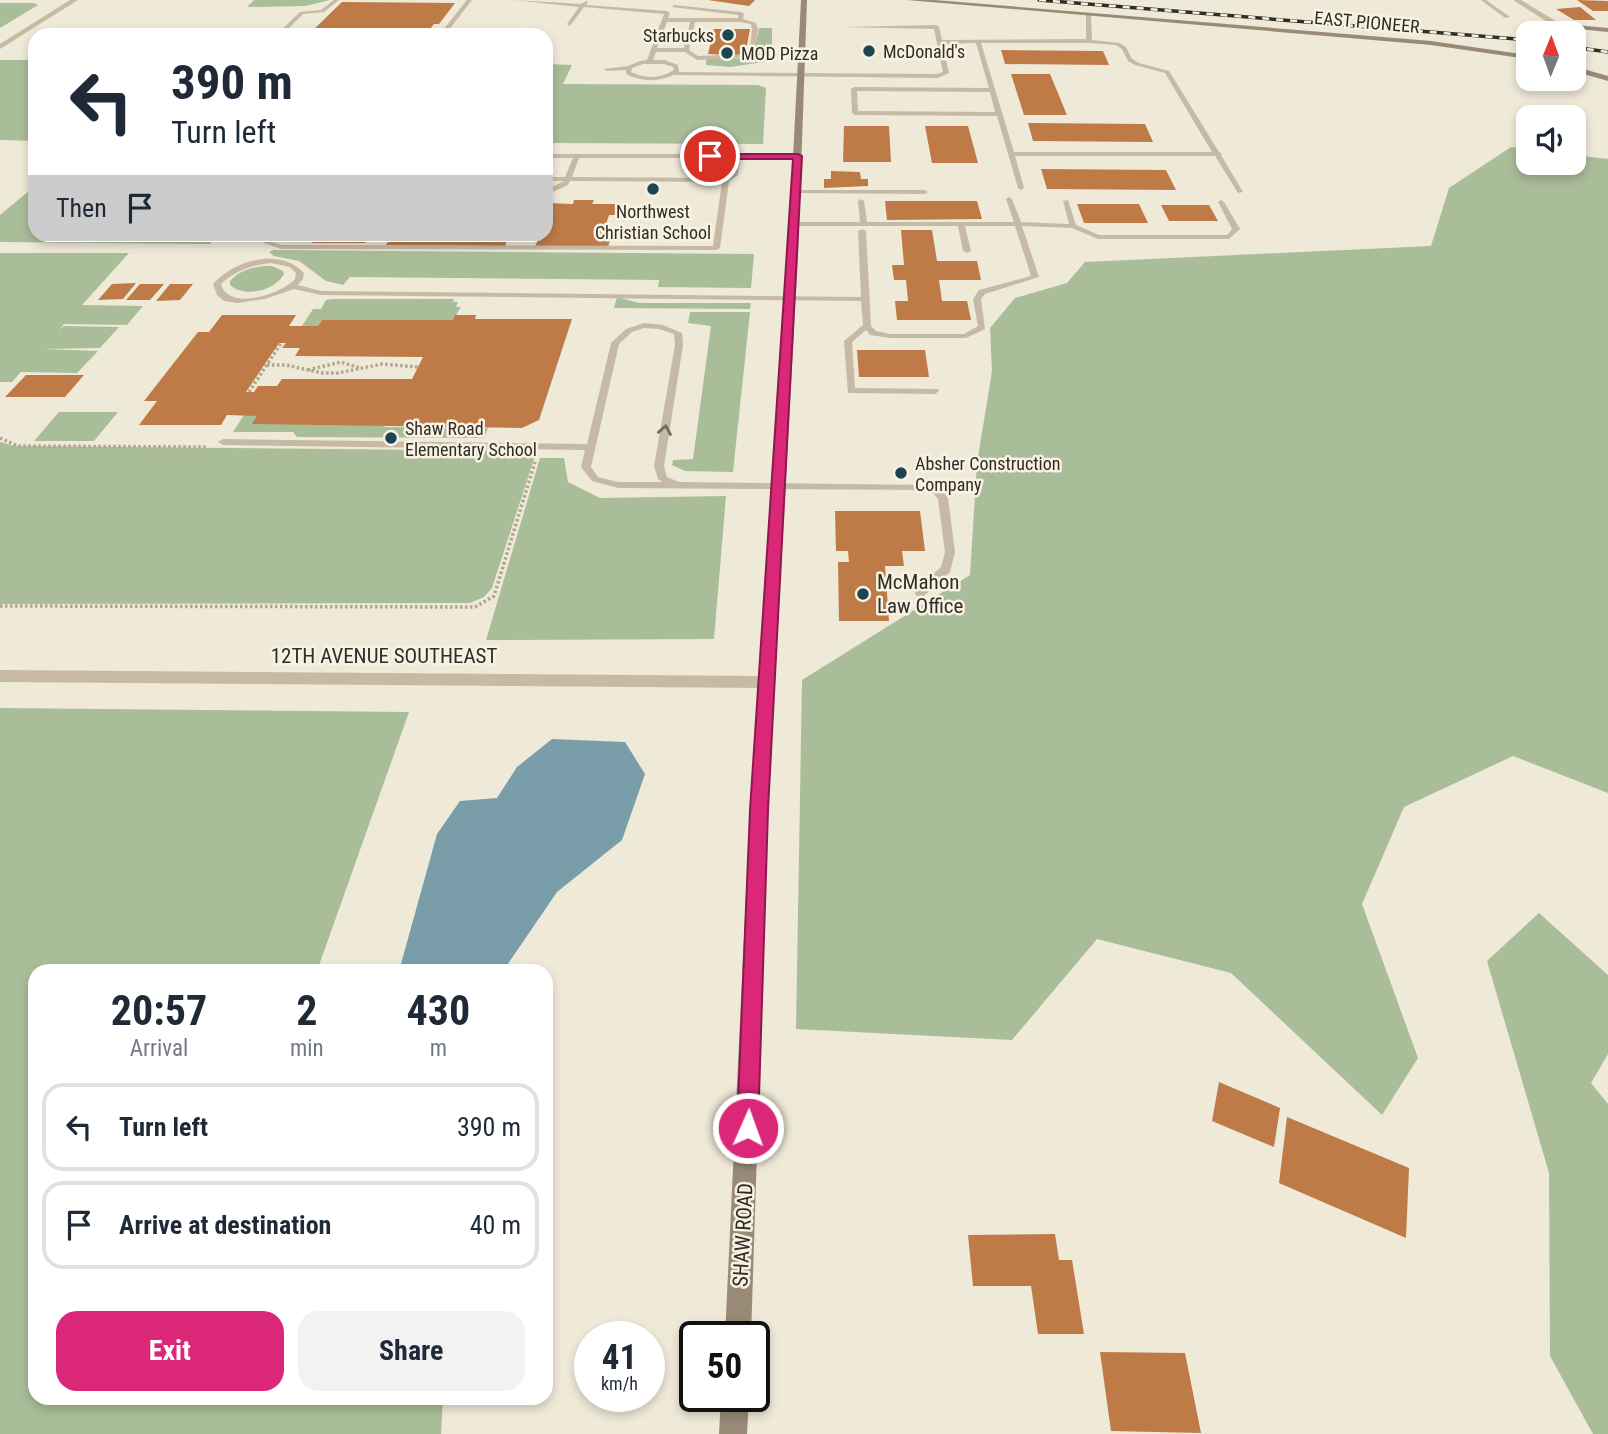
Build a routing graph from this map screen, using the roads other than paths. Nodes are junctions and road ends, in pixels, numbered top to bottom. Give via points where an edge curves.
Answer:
1 (75, 0) edge
2 (337, 0) edge
3 (470, 0) edge
4 (515, 0) edge
5 (589, 0) edge
6 (609, 0) edge
7 (680, 0) edge
8 (804, 0) edge
9 (910, 0) edge
10 (1483, 0) edge
11 (1492, 0) edge
12 (1516, 0) edge
13 (544, 1) edge
14 (581, 6) junction
15 (674, 6) junction
16 (599, 7) junction
17 (1089, 15) junction
18 (665, 17) junction
19 (1507, 17) dead end
20 (693, 20) junction
21 (740, 20) junction
22 (1550, 21) edge
23 (570, 24) dead end
24 (844, 27) dead end
25 (30, 28) edge
26 (286, 28) edge
27 (448, 28) edge
28 (1586, 28) edge
29 (28, 29) edge
30 (1605, 29) edge
31 (1586, 32) edge
32 (1089, 41) junction
33 (940, 42) junction
34 (978, 42) junction
35 (0, 47) edge
36 (654, 50) junction
37 (686, 50) junction
38 (1516, 55) edge
39 (650, 61) junction
40 (629, 68) junction
41 (607, 69) dead end
42 (1586, 72) edge
43 (675, 74) junction
44 (800, 74) junction
45 (1608, 79) edge
46 (992, 90) junction
47 (999, 114) junction
48 (1011, 154) junction
49 (1219, 154) junction
50 (553, 156) edge
51 (577, 156) junction
52 (737, 156) junction
53 (798, 156) junction
54 (553, 179) edge
55 (568, 179) junction
56 (726, 180) junction
57 (1021, 188) dead end
58 (553, 191) edge
59 (796, 192) junction
60 (925, 192) dead end
61 (1240, 192) dead end
62 (1009, 199) dead end
63 (861, 201) dead end
64 (1066, 201) dead end
65 (1221, 202) dead end
66 (794, 223) junction
67 (961, 224) junction
68 (1018, 224) junction
69 (1073, 226) junction
70 (863, 227) junction
71 (267, 242) edge
72 (274, 242) edge
73 (967, 251) dead end
74 (259, 262) junction
75 (293, 286) junction
76 (790, 298) junction
77 (865, 299) junction
78 (867, 326) junction
79 (935, 391) dead end
80 (222, 445) road end
81 (591, 447) junction
82 (680, 486) junction
83 (779, 486) junction
84 (920, 593) dead end
85 (0, 676) edge
86 (767, 682) junction
87 (739, 1321) edge
88 (734, 1412) edge
89 (733, 1434) edge

1 - 25 street
2 - 26 lane via 322,11 302,13
3 - 27 lane
4 - 13 lane
5 - 14 lane
6 - 16 lane
7 - 15 lane
8 - 44 main road, SHAW ROAD
9 - 17 main road, EAST PIONEER
10 - 19 lane
11 - 12 lane
12 - 22 street
13 - 14 lane
14 - 16 lane
14 - 23 lane
15 - 18 lane
15 - 21 lane via 736,12 741,14
16 - 18 lane
17 - 32 lane
17 - 38 main road, EAST PIONEER via 1432,43
18 - 20 lane
18 - 36 lane
20 - 21 lane
20 - 37 lane
21 - 37 lane via 753,23 755,29 752,56 698,58
24 - 33 lane via 936,27
28 - 30 main road
29 - 35 street
30 - 31 main road
32 - 34 lane
32 - 49 lane via 1117,44 1137,64 1167,72
33 - 34 lane
33 - 44 lane via 946,74 939,76
34 - 46 lane
36 - 37 lane
36 - 39 lane
39 - 40 lane
39 - 43 lane via 676,66
40 - 41 lane
40 - 43 lane via 632,76 650,81
42 - 45 main road
43 - 44 lane
44 - 53 main road, SHAW ROAD
46 - 47 lane
46 - 47 lane via 854,89 855,113
47 - 48 lane
48 - 49 lane
48 - 57 lane
49 - 61 lane
50 - 51 lane
51 - 52 lane
51 - 55 lane
52 - 53 lane
52 - 56 lane via 735,175
53 - 59 main road, SHAW ROAD
54 - 55 lane
55 - 56 lane
55 - 58 lane
56 - 72 lane via 716,248 281,247
59 - 60 lane
59 - 66 main road, SHAW ROAD
62 - 68 lane
63 - 70 lane
64 - 69 lane
65 - 69 lane via 1236,229 1229,237 1098,237
66 - 70 lane
66 - 76 main road, SHAW ROAD
67 - 68 lane
67 - 70 lane
67 - 73 lane
68 - 69 lane
68 - 78 lane via 1035,277 982,292 977,299 982,327 966,335 890,336 873,333
70 - 77 lane
71 - 74 lane
74 - 75 lane via 297,267 299,279
74 - 75 lane via 229,272 217,290 229,299 255,300
75 - 76 lane via 321,293
76 - 77 lane
76 - 83 main road, SHAW ROAD
77 - 78 lane
78 - 79 lane via 848,341 851,391
80 - 81 lane
81 - 82 lane via 586,467 595,479 618,485
82 -> 81 lane via 663,479 659,466 678,333 660,326 639,326 625,331 615,343
82 - 83 lane
83 - 84 lane via 926,486 937,491 943,498 950,552 946,569
83 - 86 main road, SHAW ROAD
85 - 86 street, 12TH AVENUE SOUTHEAST
86 - 87 main road, SHAW ROAD
88 - 89 main road

